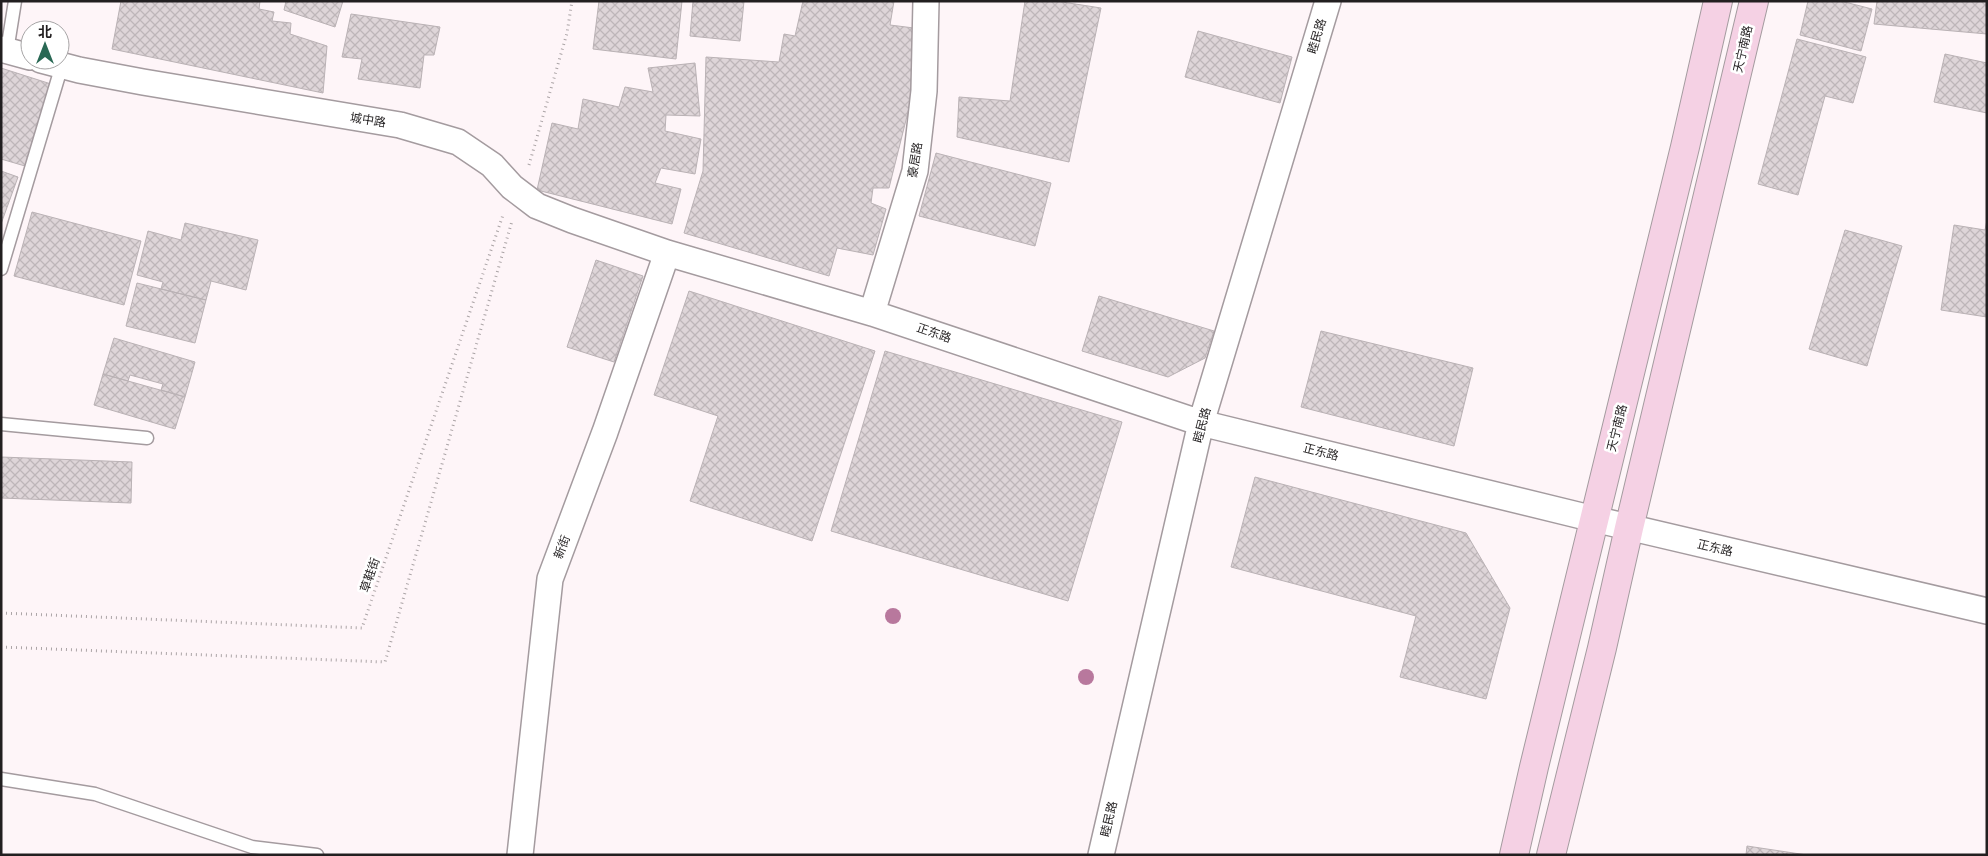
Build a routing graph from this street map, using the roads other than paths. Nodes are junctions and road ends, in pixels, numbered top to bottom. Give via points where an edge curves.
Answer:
1 (15, 1) edge
2 (926, 1) edge
3 (1328, 1) edge
4 (1718, 1) edge
5 (1754, 1) edge
6 (13, 52) edge
7 (70, 67) edge
8 (50, 70) edge
9 (667, 253) junction
10 (1, 269) edge
11 (872, 312) junction
12 (1633, 358) junction
13 (1667, 367) junction
14 (1201, 423) junction
15 (1, 424) edge
16 (147, 438) dead end
17 (1594, 520) junction
18 (1629, 528) junction
19 (1987, 611) edge
20 (1566, 639) junction
21 (1602, 648) junction
22 (1, 779) edge
23 (317, 855) edge
24 (520, 855) edge
25 (1101, 855) edge
26 (1514, 855) edge
27 (1552, 855) edge

1 - 6 lane
2 - 11 street, 豪居路 via 924,91 915,171
3 - 14 street, 睦民路
4 - 12 main road, 天宁南路
5 - 13 main road, 天宁南路
7 - 9 street, 城中路 via 400,125 458,142 492,165 537,206
8 - 10 lane
9 - 11 street, 正东路
9 - 24 street, 新街 via 550,579
11 - 14 street, 正东路
12 - 13 main road
12 - 17 main road, 天宁南路
13 - 18 main road, 天宁南路
14 - 17 street, 正东路
14 - 25 street, 睦民路
15 - 16 lane
17 - 18 street, 正东路
17 - 20 main road, 天宁南路
18 - 19 street, 正东路
18 - 21 main road, 天宁南路
20 - 21 main road
20 - 26 main road, 天宁南路
21 - 27 main road, 天宁南路
22 - 23 lane via 95,794 252,847

